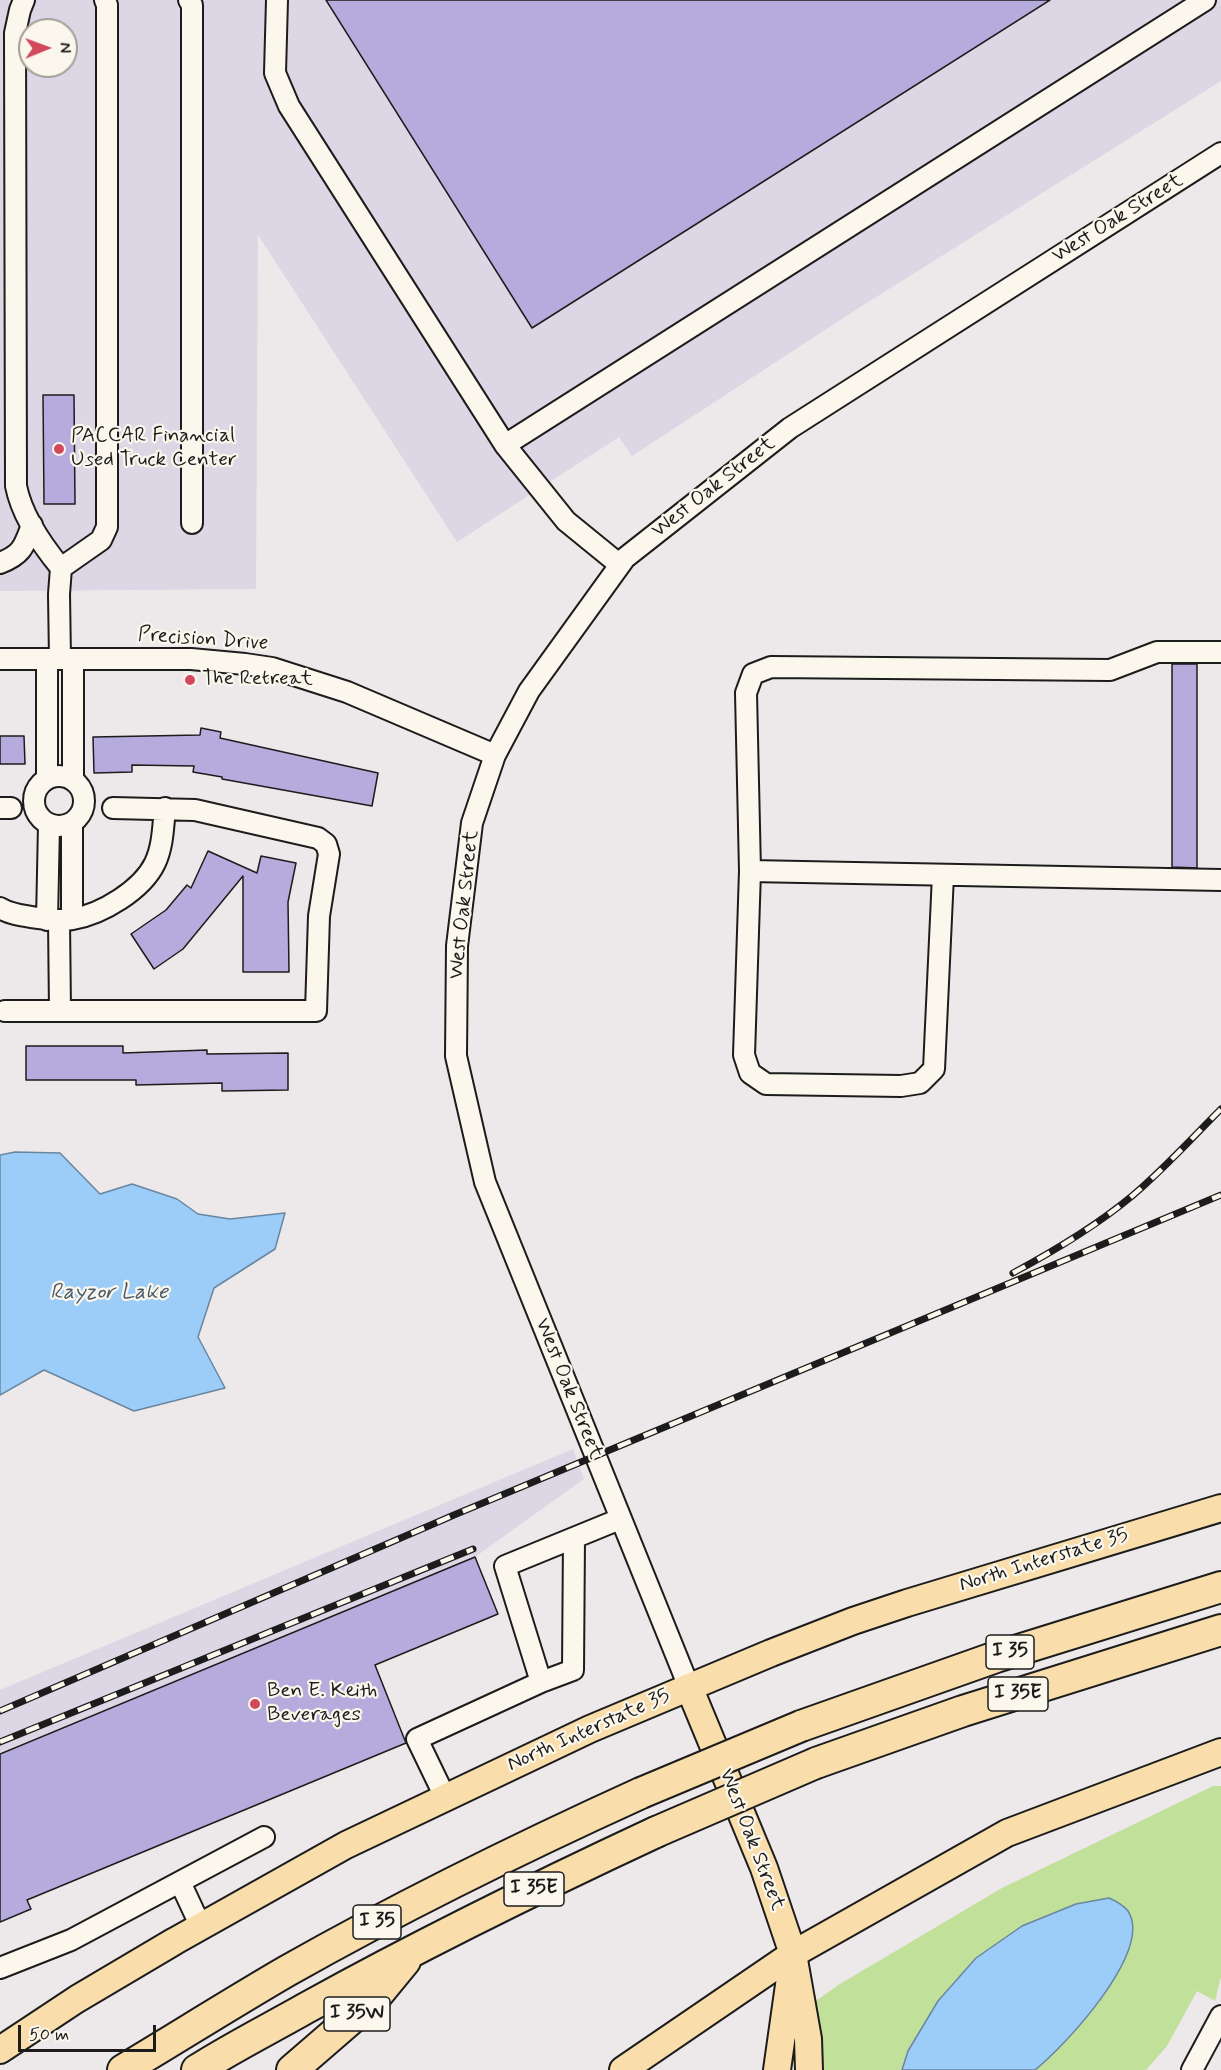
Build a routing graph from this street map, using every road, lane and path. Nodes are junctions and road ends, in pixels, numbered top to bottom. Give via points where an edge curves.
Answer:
1 (24, 0) edge
2 (105, 0) edge
3 (189, 0) edge
4 (277, 0) edge
5 (1205, 0) edge
6 (1221, 153) edge
7 (505, 445) junction
8 (192, 523) dead end
9 (32, 525) junction
10 (0, 562) edge
11 (620, 565) junction
12 (61, 568) junction
13 (1221, 652) edge
14 (0, 659) edge
15 (60, 659) junction
16 (495, 755) junction
17 (47, 778) junction
18 (73, 780) junction
19 (114, 808) dead end
20 (165, 808) junction
21 (72, 823) junction
22 (49, 825) junction
23 (750, 871) junction
24 (943, 875) junction
25 (1221, 880) edge
26 (0, 908) edge
27 (60, 920) junction
28 (5, 1011) dead end
29 (60, 1011) junction
30 (1221, 1508) edge
31 (620, 1519) junction
32 (574, 1538) junction
33 (1221, 1587) edge
34 (1221, 1630) edge
35 (541, 1682) junction
36 (689, 1687) junction
37 (1221, 1752) edge
38 (445, 1797) junction
39 (264, 1837) dead end
40 (180, 1882) junction
41 (201, 1927) junction
42 (415, 1950) junction
43 (793, 1954) junction
44 (0, 1968) edge
45 (1221, 2016) edge
46 (0, 2050) edge
47 (123, 2070) edge
48 (197, 2070) edge
49 (292, 2070) edge
50 (623, 2070) edge
51 (777, 2070) edge
52 (809, 2070) edge
53 (1192, 2070) edge

1 - 9 street via 15,33 16,486 19,502
2 - 12 street via 107,527 101,540
3 - 8 street
4 - 7 street via 275,73 289,106
5 - 7 street
6 - 11 street, West Oak Street via 790,428
7 - 11 street via 566,521
9 - 10 street via 23,549
9 - 12 street
11 - 16 street, West Oak Street via 529,691
12 - 15 street
13 - 23 street via 1157,652 1110,670 771,666 753,674 746,693
14 - 15 street, Precision Drive
15 - 16 street, Precision Drive via 191,659 272,668 347,692
15 - 17 street
15 - 18 street
16 - 31 street, West Oak Street via 472,823 457,946 456,1056 485,1182
17 - 18 street via 60,775
17 - 22 street via 37,788 33,802 38,816
18 - 21 street via 82,791 84,805
19 - 20 street
20 - 27 street via 162,843 155,864 137,886 117,902 88,915
20 - 29 street via 195,810 318,838 326,844 329,854 319,916 316,1011
21 - 22 street
21 - 27 street
22 - 27 street
23 - 24 street
23 - 24 street via 744,1055 750,1073 766,1084 901,1086 920,1083 934,1069
24 - 25 street
26 - 27 street via 8,913
27 - 29 street
28 - 29 street
30 - 36 main road, North Interstate 35 via 897,1606
31 - 32 street
31 - 36 street, West Oak Street
32 - 35 street via 573,1670
32 - 35 street via 505,1566
33 - 47 highway, I 35, bridge via 996,1657 801,1726 641,1793 429,1894 287,1971
34 - 42 highway, I 35E, bridge via 816,1763 656,1832
35 - 38 street via 417,1739
36 - 38 main road, North Interstate 35
36 - 43 main road, West Oak Street via 764,1868
37 - 43 main road via 1007,1833
38 - 41 main road, North Interstate 35 via 346,1845
39 - 40 street
40 - 41 street
40 - 44 street via 71,1940
41 - 46 main road, North Interstate 35 via 77,1999
42 - 48 highway, I 35E
42 - 49 highway, I 35W via 373,2000
43 - 50 main road
43 - 51 main road, West Oak Street
43 - 52 main road, West Oak Street via 808,2039
45 - 53 street

